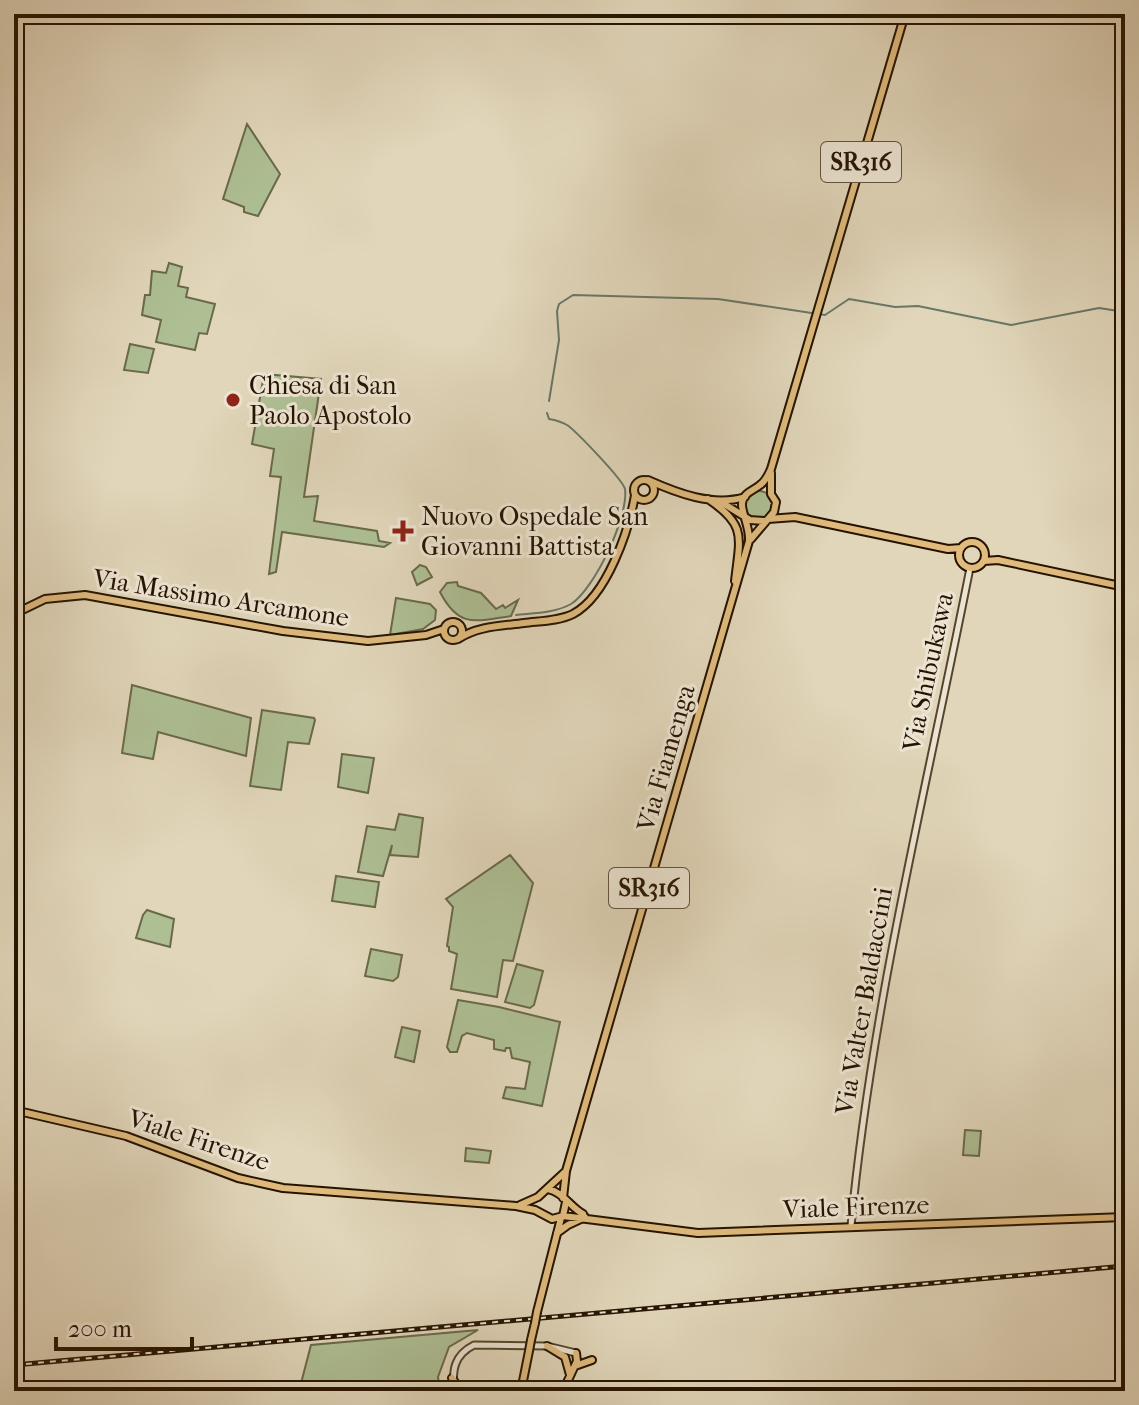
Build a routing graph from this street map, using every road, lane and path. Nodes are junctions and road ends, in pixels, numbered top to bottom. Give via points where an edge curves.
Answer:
1 (905, 14) edge
2 (771, 469) junction
3 (648, 480) junction
4 (752, 490) junction
5 (675, 492) junction
6 (771, 494) junction
7 (635, 495) junction
8 (745, 497) junction
9 (647, 499) junction
10 (708, 499) junction
11 (718, 501) junction
12 (776, 502) junction
13 (746, 516) junction
14 (631, 517) junction
15 (795, 517) junction
16 (766, 520) junction
17 (749, 541) junction
18 (961, 548) junction
19 (948, 549) junction
20 (959, 556) junction
21 (984, 557) junction
22 (970, 568) junction
23 (1125, 587) edge
24 (732, 604) junction
25 (14, 614) edge
26 (460, 625) junction
27 (444, 629) junction
28 (480, 629) junction
29 (426, 635) junction
30 (448, 639) junction
31 (458, 639) junction
32 (925, 785) joint
33 (14, 1110) edge
34 (566, 1171) junction
35 (548, 1189) junction
36 (538, 1197) junction
37 (565, 1200) junction
38 (516, 1206) junction
39 (542, 1213) junction
40 (562, 1217) junction
41 (1125, 1217) edge
42 (549, 1218) junction
43 (587, 1218) junction
44 (851, 1226) junction
45 (555, 1236) junction
46 (547, 1346) junction
47 (14, 1351) edge
48 (576, 1353) joint
49 (592, 1360) dead end
50 (572, 1369) junction
51 (452, 1378) junction
52 (14, 1383) edge
53 (521, 1389) edge
54 (454, 1391) edge
55 (461, 1391) edge
56 (563, 1391) edge

1 - 2 main road, SR316
2 - 4 main road, SR316 via 762,485
2 - 6 main road, SR316
3 - 5 main road
3 - 7 main road via 636,483
3 - 9 main road via 654,490
4 - 6 main road
4 - 8 main road, SR316
5 - 9 main road
5 - 10 main road
6 - 12 main road
7 - 9 main road
7 - 14 main road, Via Massimo Arcamone
8 - 11 main road
8 - 13 main road, Via Fiamenga / SR316
9 - 14 main road, Via Massimo Arcamone
10 - 11 main road
10 - 24 main road via 737,526
11 - 13 main road
12 - 15 main road
12 - 16 main road, Via Fiamenga / SR316
13 - 16 main road via 755,522
13 - 17 main road, Via Fiamenga / SR316
14 - 28 main road, Via Massimo Arcamone via 600,587 582,608 555,620
15 - 16 main road
15 - 19 main road
16 - 17 main road, Via Fiamenga / SR316
17 - 24 main road, Via Fiamenga / SR316
18 - 19 main road
18 - 20 main road
18 - 21 main road via 973,542 981,545
19 - 20 main road
20 - 22 main road
21 - 22 main road via 978,567
21 - 23 main road
22 - 32 street, Via Shibukawa
24 - 34 main road, Via Fiamenga / SR316
25 - 29 main road, Via Massimo Arcamone via 45,599 85,595 354,640
26 - 27 main road, Via Massimo Arcamone via 452,622
26 - 28 main road, Via Massimo Arcamone
26 - 31 main road
27 - 29 main road, Via Massimo Arcamone
27 - 30 main road
28 - 31 main road, Via Massimo Arcamone
29 - 30 main road, Via Massimo Arcamone
30 - 31 main road, Via Massimo Arcamone
32 - 44 street, Via Valter Baldaccini via 889,962
33 - 38 main road, Viale Firenze via 126,1136 268,1185
34 - 35 main road, Via Fiamenga / SR316
34 - 37 main road, Via Fiamenga / SR316
35 - 36 main road, Viale Firenze / SR316
35 - 37 main road, Viale Firenze
36 - 38 main road, Viale Firenze
36 - 39 main road
37 - 40 main road, SR316
37 - 43 main road, Viale Firenze
38 - 39 main road, Viale Firenze
39 - 42 main road, Viale Firenze
40 - 42 main road, Viale Firenze
40 - 43 main road, Viale Firenze
40 - 45 main road, SR316
41 - 44 main road, Viale Firenze
42 - 45 main road
43 - 44 main road, Viale Firenze via 698,1233
43 - 45 main road
45 - 53 main road, SR316, bridge
46 - 48 street
46 - 50 main road via 563,1354
46 - 51 street via 474,1345 456,1360
47 - 52 main road
48 - 50 main road
49 - 50 main road
50 - 56 main road
51 - 54 street
51 - 55 main road

